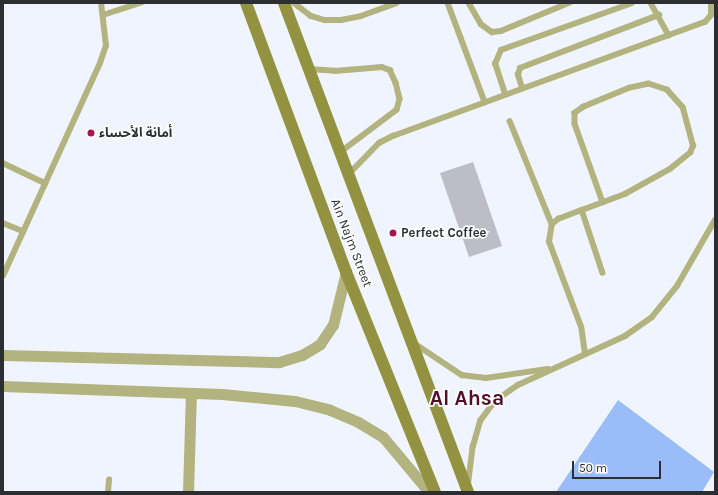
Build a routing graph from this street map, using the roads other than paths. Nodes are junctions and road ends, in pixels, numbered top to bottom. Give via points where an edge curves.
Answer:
1 (101, 3) edge
2 (140, 3) edge
3 (246, 3) edge
4 (284, 3) edge
5 (294, 3) edge
6 (397, 3) edge
7 (448, 3) edge
8 (470, 3) edge
9 (569, 3) edge
10 (632, 3) edge
11 (651, 3) edge
12 (711, 3) edge
13 (103, 15) junction
14 (659, 15) junction
15 (669, 36) junction
16 (308, 69) junction
17 (522, 88) junction
18 (505, 94) junction
19 (485, 102) junction
20 (510, 121) dead end
21 (339, 153) junction
22 (3, 163) edge
23 (348, 175) junction
24 (45, 183) junction
25 (603, 202) junction
26 (582, 210) junction
27 (715, 220) edge
28 (3, 222) edge
29 (552, 224) junction
30 (23, 231) junction
31 (346, 272) junction
32 (603, 273) dead end
33 (3, 276) edge
34 (410, 340) junction
35 (585, 354) junction
36 (3, 355) edge
37 (557, 367) junction
38 (3, 386) edge
39 (191, 392) junction
40 (109, 480) dead end
41 (467, 491) edge
42 (108, 492) edge
43 (188, 492) edge
44 (429, 492) edge
45 (435, 492) edge

1 - 13 lane
2 - 13 lane
3 - 31 main road, Ain Najm Street
4 - 16 main road, Ain Najm Street
5 - 6 lane via 311,16 325,20 341,20
7 - 19 lane
8 - 9 lane via 480,24 492,32 501,31
10 - 18 lane via 501,50 495,64
11 - 14 lane
12 - 15 lane via 711,15 705,22
13 - 24 lane via 106,46 100,64
14 - 15 lane
14 - 17 lane via 520,68 518,75
15 - 17 lane
16 - 21 main road, Ain Najm Street
16 - 21 lane via 335,71 382,67 390,70 396,83 400,99 397,110
17 - 18 lane
18 - 19 lane
19 - 23 lane via 379,142
20 - 29 lane
21 - 23 main road, Ain Najm Street
22 - 24 lane
23 - 34 main road, Ain Najm Street
24 - 30 lane
25 - 25 lane via 658,177 690,153 694,146 683,108 667,90 649,84 630,88 575,113 575,124
25 - 26 lane
26 - 29 lane
26 - 32 lane
27 - 35 lane via 677,286 652,317 625,336
28 - 30 lane
29 - 35 lane via 550,242 581,327
30 - 33 lane
31 - 36 street via 333,326 320,344 302,355 279,362
31 - 45 main road, Ain Najm Street
34 - 37 lane via 462,375 486,378 510,376
34 - 41 main road, Ain Najm Street
35 - 37 lane
37 - 41 lane via 518,385 495,401 480,420 473,446
38 - 39 street
39 - 43 street
39 - 44 street via 295,401 337,413 358,422 383,438
40 - 42 lane

